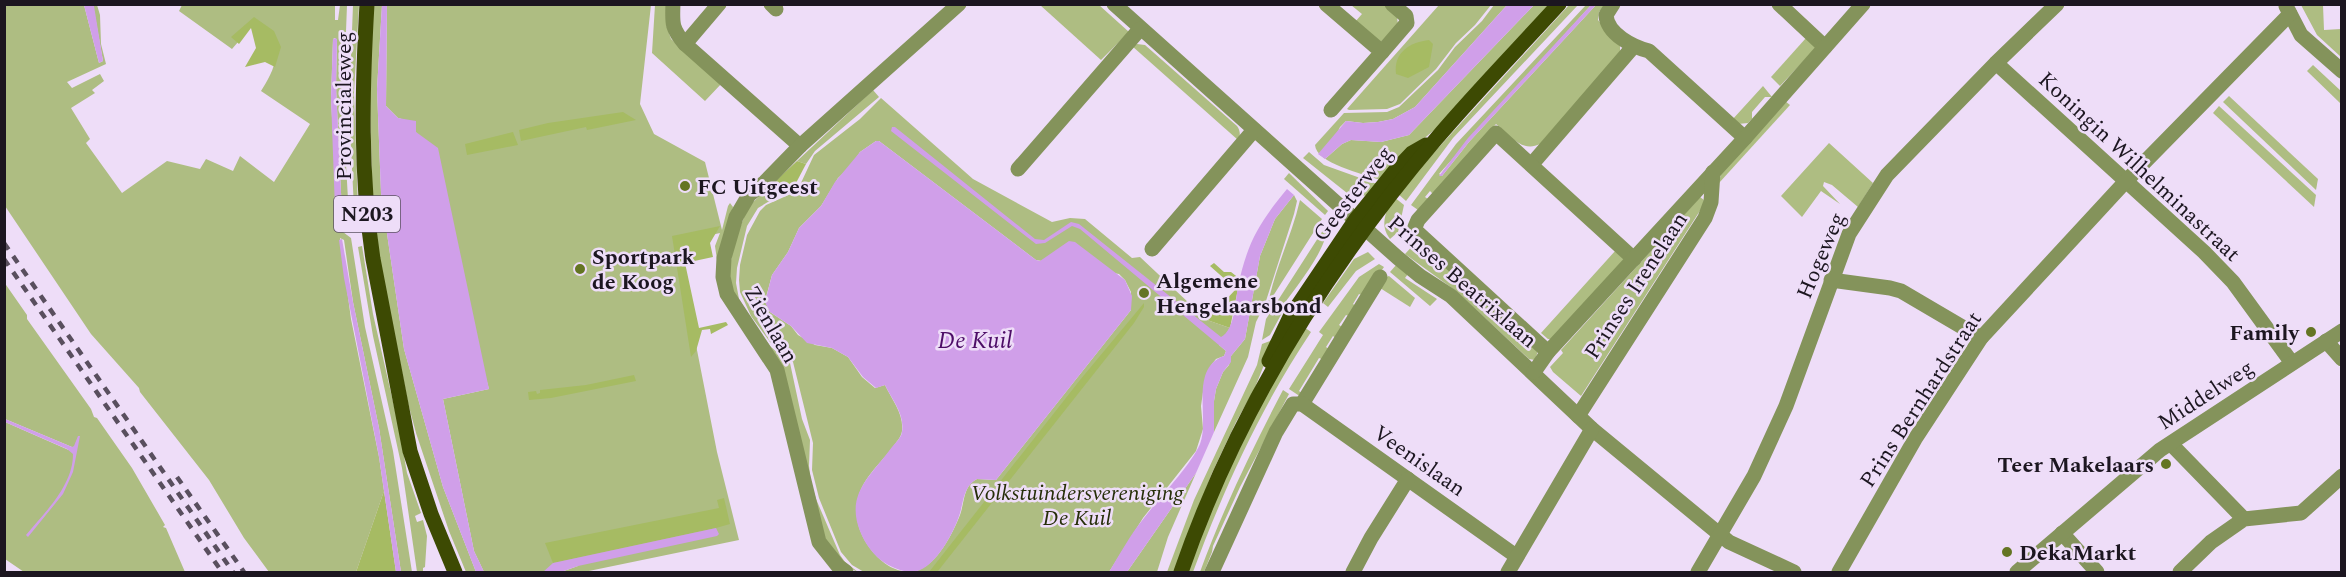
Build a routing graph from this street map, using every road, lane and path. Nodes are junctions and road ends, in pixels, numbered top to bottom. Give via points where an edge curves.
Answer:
1 (367, 4) edge
2 (673, 4) edge
3 (719, 4) edge
4 (959, 4) edge
5 (1114, 4) edge
6 (1326, 4) edge
7 (1392, 4) edge
8 (1560, 4) edge
9 (1613, 4) edge
10 (1779, 4) edge
11 (1863, 4) edge
12 (2057, 4) edge
13 (2288, 9) edge
14 (1140, 29) junction
15 (685, 44) junction
16 (1825, 46) junction
17 (1633, 47) junction
18 (1382, 52) junction
19 (1996, 63) junction
20 (2342, 71) edge
21 (1332, 110) dead end
22 (1254, 130) junction
23 (1745, 138) junction
24 (800, 146) junction
25 (1532, 164) junction
26 (1018, 169) dead end
27 (1713, 172) junction
28 (2126, 181) junction
29 (1361, 223) junction
30 (1152, 249) dead end
31 (1635, 259) junction
32 (1380, 277) dead end
33 (1831, 280) junction
34 (2342, 331) edge
35 (1982, 338) junction
36 (2325, 341) junction
37 (1548, 352) junction
38 (2342, 359) edge
39 (2292, 363) junction
40 (1534, 372) junction
41 (1299, 404) junction
42 (1578, 416) junction
43 (405, 421) junction
44 (1592, 429) junction
45 (2171, 444) junction
46 (2342, 476) edge
47 (1408, 479) junction
48 (2244, 519) junction
49 (2062, 533) junction
50 (1720, 534) junction
51 (1516, 556) junction
52 (455, 573) edge
53 (465, 573) edge
54 (846, 573) edge
55 (1181, 573) edge
56 (1212, 573) edge
57 (1353, 573) edge
58 (1508, 573) edge
59 (1698, 573) edge
60 (1794, 573) edge
61 (1839, 573) edge
62 (2018, 573) edge
63 (2097, 573) edge
64 (2180, 573) edge

1 - 43 main road, Provincialeweg / N203 via 363,124 368,230
2 - 15 street via 672,22
3 - 15 street
4 - 24 street
5 - 14 street, Prinses Beatrixlaan
6 - 18 street
7 - 18 street via 1406,16 1407,23
8 - 29 main road, Geesterweg
9 - 17 street via 1606,20
10 - 16 street
11 - 16 street, Prinses Irenelaan
12 - 19 street, Hogeweg
13 - 20 street via 2301,35
13 - 28 street, Prins Bernhardstraat
14 - 22 street, Prinses Beatrixlaan
14 - 26 street
15 - 24 street
16 - 23 street, Prinses Irenelaan
17 - 23 street via 1649,51
17 - 25 street
18 - 21 street
19 - 28 street, Koningin Wilhelminastraat
19 - 33 street, Hogeweg via 1887,175 1849,234
22 - 29 street, Prinses Beatrixlaan
22 - 30 street
23 - 27 street, Prinses Irenelaan
24 - 54 street, Zienlaan via 741,205 724,258 723,277 727,294 777,370 819,542
25 - 31 street
25 - 37 street, Prinses Beatrixlaan via 1496,133 1415,227 1418,235
27 - 31 street, Prinses Irenelaan
27 - 42 street, Prinses Irenelaan via 1711,202 1705,218
28 - 35 street, Prins Bernhardstraat
28 - 39 street, Koningin Wilhelminastraat via 2233,282
29 - 40 street, Prinses Beatrixlaan via 1420,276 1451,296
29 - 55 main road, Geesterweg via 1265,382 1232,447
31 - 37 street, Prinses Irenelaan
32 - 41 street
33 - 35 street via 1901,291
33 - 50 street, Hogeweg via 1786,406 1754,476
34 - 36 street, Middelweg
35 - 61 street, Prins Bernhardstraat via 1915,438
36 - 38 street
36 - 39 street, Middelweg
37 - 40 street, Prinses Irenelaan
39 - 45 street, Middelweg
40 - 42 street, Prinses Beatrixlaan
41 - 47 street, Veenislaan
41 - 56 street via 1290,406 1276,432
42 - 44 street, Prinses Beatrixlaan
43 - 52 main road, Provincialeweg / N203 via 410,451
43 - 53 main road, Provincialeweg / N203
44 - 50 street, Prinses Beatrixlaan
44 - 51 street
45 - 48 street
45 - 49 street, Middelweg
46 - 48 street via 2301,513
47 - 51 street, Veenislaan
47 - 57 street
48 - 64 street via 2211,542
49 - 62 street, Middelweg
49 - 63 street
50 - 59 street, Hogeweg
50 - 60 street, Prinses Beatrixlaan
51 - 58 street

